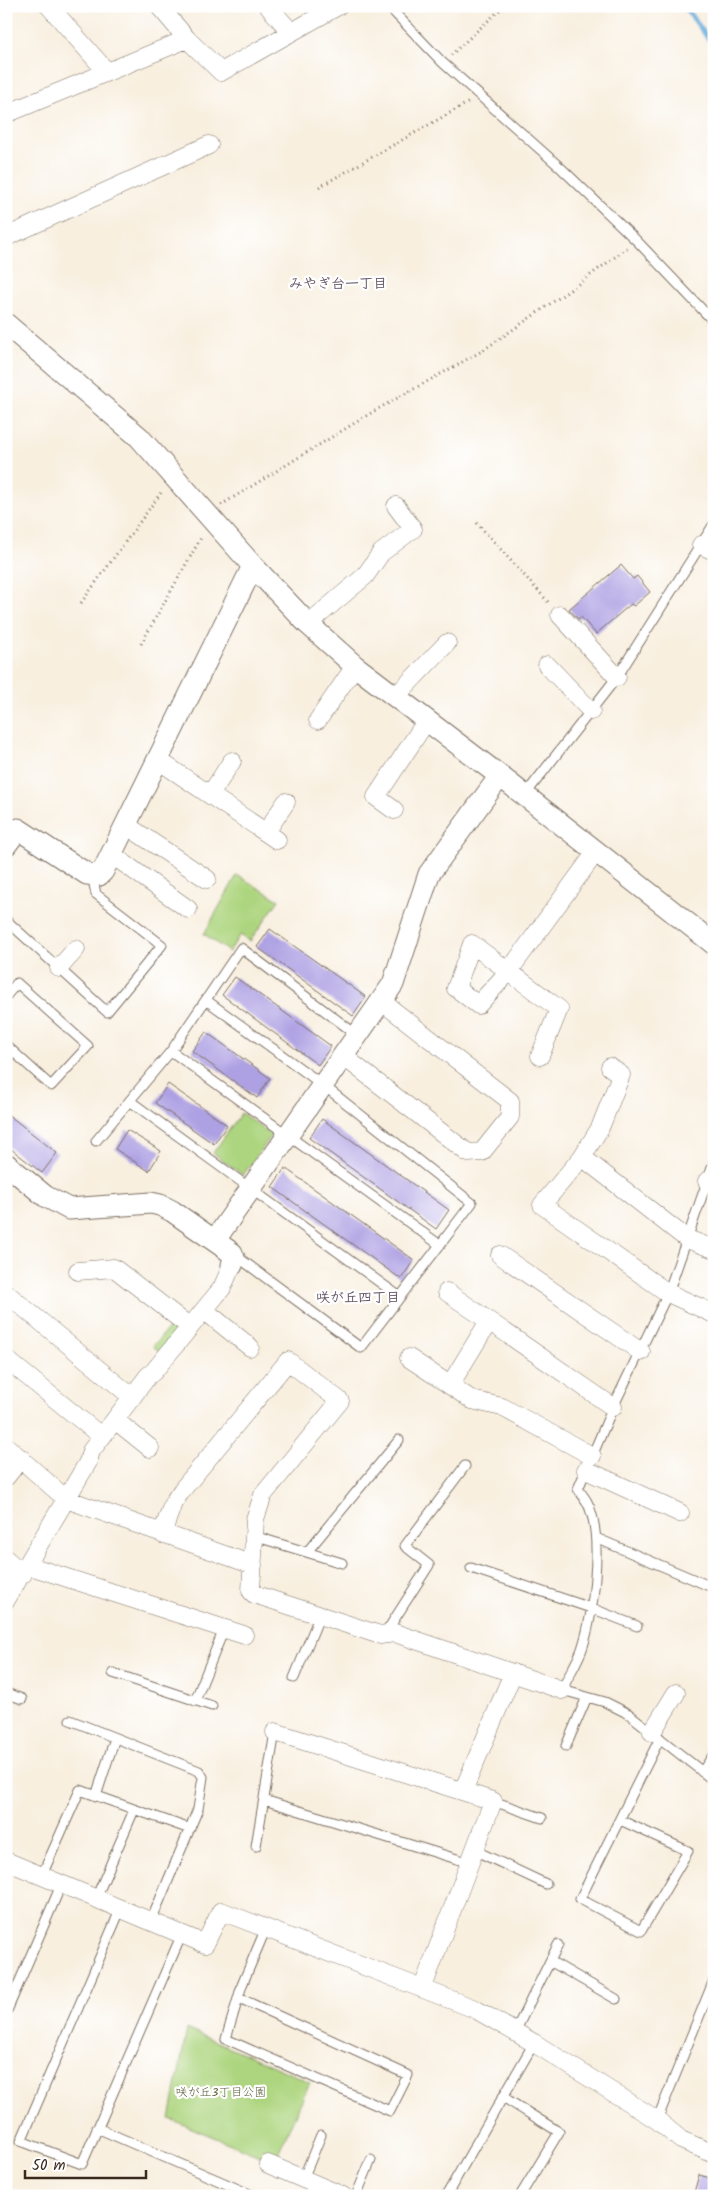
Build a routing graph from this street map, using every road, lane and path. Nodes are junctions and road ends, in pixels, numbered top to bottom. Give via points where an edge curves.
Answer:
1 (49, 6) edge
2 (159, 6) edge
3 (268, 6) edge
4 (338, 6) edge
5 (388, 6) edge
6 (504, 6) edge
7 (291, 32) junction
8 (187, 39) junction
9 (443, 63) junction
10 (107, 72) junction
11 (479, 97) junction
12 (6, 114) edge
13 (210, 145) dead end
14 (319, 187) dead end
15 (6, 237) edge
16 (637, 241) junction
17 (714, 322) edge
18 (6, 324) edge
19 (173, 476) junction
20 (396, 506) dead end
21 (210, 516) junction
22 (477, 523) dead end
23 (714, 524) edge
24 (707, 548) edge
25 (253, 566) junction
26 (82, 603) dead end
27 (560, 615) joint
28 (308, 624) junction
29 (447, 643) dead end
30 (141, 644) dead end
31 (547, 665) dead end
32 (355, 666) junction
33 (618, 677) junction
34 (396, 696) junction
35 (591, 711) junction
36 (318, 720) dead end
37 (427, 720) junction
38 (158, 760) junction
39 (232, 761) dead end
40 (500, 776) junction
41 (210, 795) junction
42 (525, 796) junction
43 (286, 802) dead end
44 (394, 810) dead end
45 (126, 825) junction
46 (6, 845) edge
47 (596, 852) junction
48 (111, 854) junction
49 (92, 875) junction
50 (207, 879) dead end
51 (188, 909) dead end
52 (6, 920) edge
53 (714, 944) edge
54 (76, 949) dead end
55 (59, 968) junction
56 (6, 996) edge
57 (206, 1000) junction
58 (381, 1002) junction
59 (357, 1035) junction
60 (6, 1045) edge
61 (171, 1051) junction
62 (343, 1056) junction
63 (540, 1056) dead end
64 (610, 1067) dead end
65 (323, 1085) junction
66 (130, 1101) junction
67 (288, 1135) junction
68 (96, 1141) dead end
69 (582, 1157) junction
70 (714, 1162) edge
71 (6, 1164) edge
72 (710, 1183) edge
73 (250, 1189) junction
74 (687, 1239) junction
75 (215, 1240) junction
76 (440, 1245) junction
77 (714, 1249) edge
78 (500, 1255) dead end
79 (232, 1259) junction
80 (78, 1272) dead end
81 (446, 1292) dead end
82 (6, 1293) edge
83 (668, 1293) junction
84 (400, 1297) junction
85 (204, 1310) junction
86 (714, 1314) edge
87 (489, 1321) junction
88 (190, 1327) junction
89 (250, 1347) dead end
90 (641, 1352) junction
91 (409, 1358) dead end
92 (6, 1359) edge
93 (450, 1385) junction
94 (132, 1397) junction
95 (614, 1407) junction
96 (115, 1420) junction
97 (102, 1437) junction
98 (399, 1440) dead end
99 (6, 1446) edge
100 (150, 1448) dead end
101 (21, 1458) junction
102 (589, 1463) junction
103 (465, 1466) dead end
104 (6, 1477) edge
105 (66, 1499) junction
106 (680, 1514) dead end
107 (162, 1534) junction
108 (254, 1536) junction
109 (596, 1538) junction
110 (307, 1552) junction
111 (6, 1560) edge
112 (342, 1563) dead end
113 (253, 1565) junction
114 (471, 1568) dead end
115 (25, 1569) junction
116 (714, 1588) edge
117 (6, 1600) edge
118 (590, 1608) junction
119 (320, 1615) junction
120 (637, 1626) dead end
121 (224, 1629) junction
122 (384, 1634) junction
123 (244, 1636) dead end
124 (113, 1673) dead end
125 (512, 1673) junction
126 (294, 1678) dead end
127 (562, 1690) junction
128 (6, 1693) edge
129 (676, 1693) dead end
130 (587, 1697) junction
131 (22, 1698) dead end
132 (195, 1701) junction
133 (212, 1706) dead end
134 (70, 1720) dead end
135 (275, 1732) joint
136 (656, 1735) junction
137 (115, 1738) junction
138 (566, 1746) dead end
139 (714, 1754) edge
140 (702, 1772) junction
141 (714, 1781) edge
142 (463, 1791) junction
143 (96, 1796) junction
144 (264, 1800) junction
145 (493, 1801) junction
146 (134, 1810) junction
147 (542, 1818) dead end
148 (620, 1820) junction
149 (190, 1829) junction
150 (256, 1846) dead end
151 (472, 1857) junction
152 (6, 1861) edge
153 (42, 1875) junction
154 (62, 1883) junction
155 (546, 1884) dead end
156 (96, 1898) junction
157 (121, 1908) junction
158 (151, 1921) junction
159 (266, 1928) junction
160 (182, 1934) junction
161 (558, 1945) dead end
162 (550, 1961) junction
163 (714, 1980) edge
164 (423, 1987) junction
165 (238, 1998) junction
166 (616, 1999) dead end
167 (6, 2013) edge
168 (514, 2032) junction
169 (534, 2043) junction
170 (503, 2097) junction
171 (657, 2120) junction
172 (97, 2128) junction
173 (321, 2135) dead end
174 (714, 2154) edge
175 (371, 2160) dead end
176 (268, 2164) dead end
177 (303, 2179) junction
178 (254, 2196) edge
179 (343, 2196) edge
180 (356, 2196) edge
181 (446, 2196) edge
182 (520, 2196) edge

1 - 10 street
2 - 8 street
3 - 7 street
4 - 7 street
5 - 9 lane
6 - 9 path
7 - 8 street via 221,72
8 - 10 street
9 - 11 lane
10 - 12 street
11 - 14 path
11 - 16 lane via 561,168
13 - 15 street
16 - 17 lane
16 - 21 path via 482,351 376,410
18 - 19 street via 139,437
19 - 21 street
19 - 26 path
20 - 28 street via 413,529 381,553 365,576
21 - 25 street
21 - 30 path
22 - 27 path
23 - 24 lane
24 - 33 lane
25 - 28 street
25 - 38 street
27 - 33 street
28 - 32 street
29 - 34 street
31 - 35 street
32 - 34 street
32 - 36 street
33 - 35 lane
34 - 37 street
35 - 42 lane
37 - 40 street
37 - 44 street via 376,797
38 - 41 street
38 - 45 street
39 - 41 street
40 - 42 street
40 - 58 street via 429,874 393,984
41 - 43 street via 271,836
42 - 47 street
45 - 48 street
45 - 50 street
46 - 49 street via 18,829
47 - 53 street
47 - 63 street via 509,971 559,1009
48 - 49 street via 103,871
48 - 51 street
49 - 55 lane via 96,894 162,945 107,1012
52 - 55 lane
54 - 55 street
56 - 60 lane via 17,983 88,1046 51,1086
57 - 59 lane via 241,948
57 - 61 lane
57 - 65 lane
58 - 59 street
58 - 62 street via 510,1101 510,1117 482,1152 468,1153
59 - 62 street
61 - 66 lane
61 - 67 lane
62 - 65 street
64 - 69 street via 621,1074 600,1128
65 - 67 street
65 - 76 lane via 472,1203
66 - 68 lane
66 - 73 lane
67 - 73 street
67 - 76 lane
69 - 74 street
69 - 83 street via 542,1205
70 - 72 lane
71 - 75 street via 45,1196 69,1210 151,1203 160,1205
72 - 74 lane
73 - 75 street
73 - 84 lane
74 - 77 street
74 - 83 lane
75 - 79 street
76 - 84 lane
78 - 90 street
79 - 84 lane via 361,1348
79 - 85 street via 222,1288
80 - 88 street via 114,1268
81 - 87 street
82 - 94 street
83 - 86 street
83 - 90 lane
85 - 88 street
85 - 89 street
87 - 93 street
87 - 95 street
88 - 94 street
90 - 95 lane
91 - 93 street
92 - 97 street
93 - 102 street via 472,1400 502,1407
94 - 96 street
95 - 102 lane
96 - 97 street
96 - 100 street
97 - 105 street
98 - 110 lane
99 - 101 street
101 - 104 street
101 - 105 street
102 - 106 street
102 - 109 lane via 578,1490 592,1514
103 - 122 lane via 405,1546 429,1565
105 - 107 street
105 - 115 street
107 - 108 street via 173,1503 182,1490 288,1361 340,1401 263,1495 254,1520
107 - 113 street
108 - 110 lane
108 - 113 street
109 - 116 lane
109 - 118 lane
110 - 112 lane
111 - 115 street
113 - 119 street via 251,1590 254,1594
114 - 118 lane
115 - 117 street
115 - 121 street
118 - 120 lane
118 - 127 lane via 582,1648
119 - 122 street
119 - 126 lane
121 - 123 street
121 - 132 lane
122 - 125 street via 396,1633
124 - 132 lane
125 - 127 street
125 - 142 street
127 - 130 lane
128 - 131 lane
129 - 136 street
130 - 136 lane via 629,1714
130 - 138 lane
132 - 133 lane
134 - 137 lane
135 - 142 street
135 - 144 lane
136 - 140 lane
136 - 148 lane
137 - 143 lane
137 - 149 lane via 199,1771 203,1777 198,1809
139 - 140 lane
140 - 141 lane
142 - 145 street
143 - 146 lane
143 - 153 lane via 80,1790
144 - 150 lane
144 - 151 lane
145 - 147 lane
145 - 151 street
146 - 149 lane
146 - 156 lane
148 - 148 lane via 688,1851 641,1931 580,1899
149 - 158 lane
151 - 155 lane
151 - 164 street
152 - 153 street
153 - 154 street
154 - 156 street
154 - 167 lane
156 - 157 street
157 - 158 street
157 - 172 lane via 21,2141 82,2164
158 - 160 street
159 - 160 street via 221,1911 205,1944
159 - 164 street
159 - 165 lane
160 - 172 lane
161 - 162 lane
162 - 166 lane
162 - 168 lane
163 - 171 lane
164 - 168 street via 475,2009
165 - 165 lane via 226,2039 390,2111 408,2075
168 - 169 street
169 - 170 lane
169 - 171 street
170 - 181 lane
170 - 182 lane via 559,2132
171 - 174 street via 682,2140
172 - 178 lane
173 - 177 lane
175 - 180 lane
176 - 177 street
177 - 179 street

